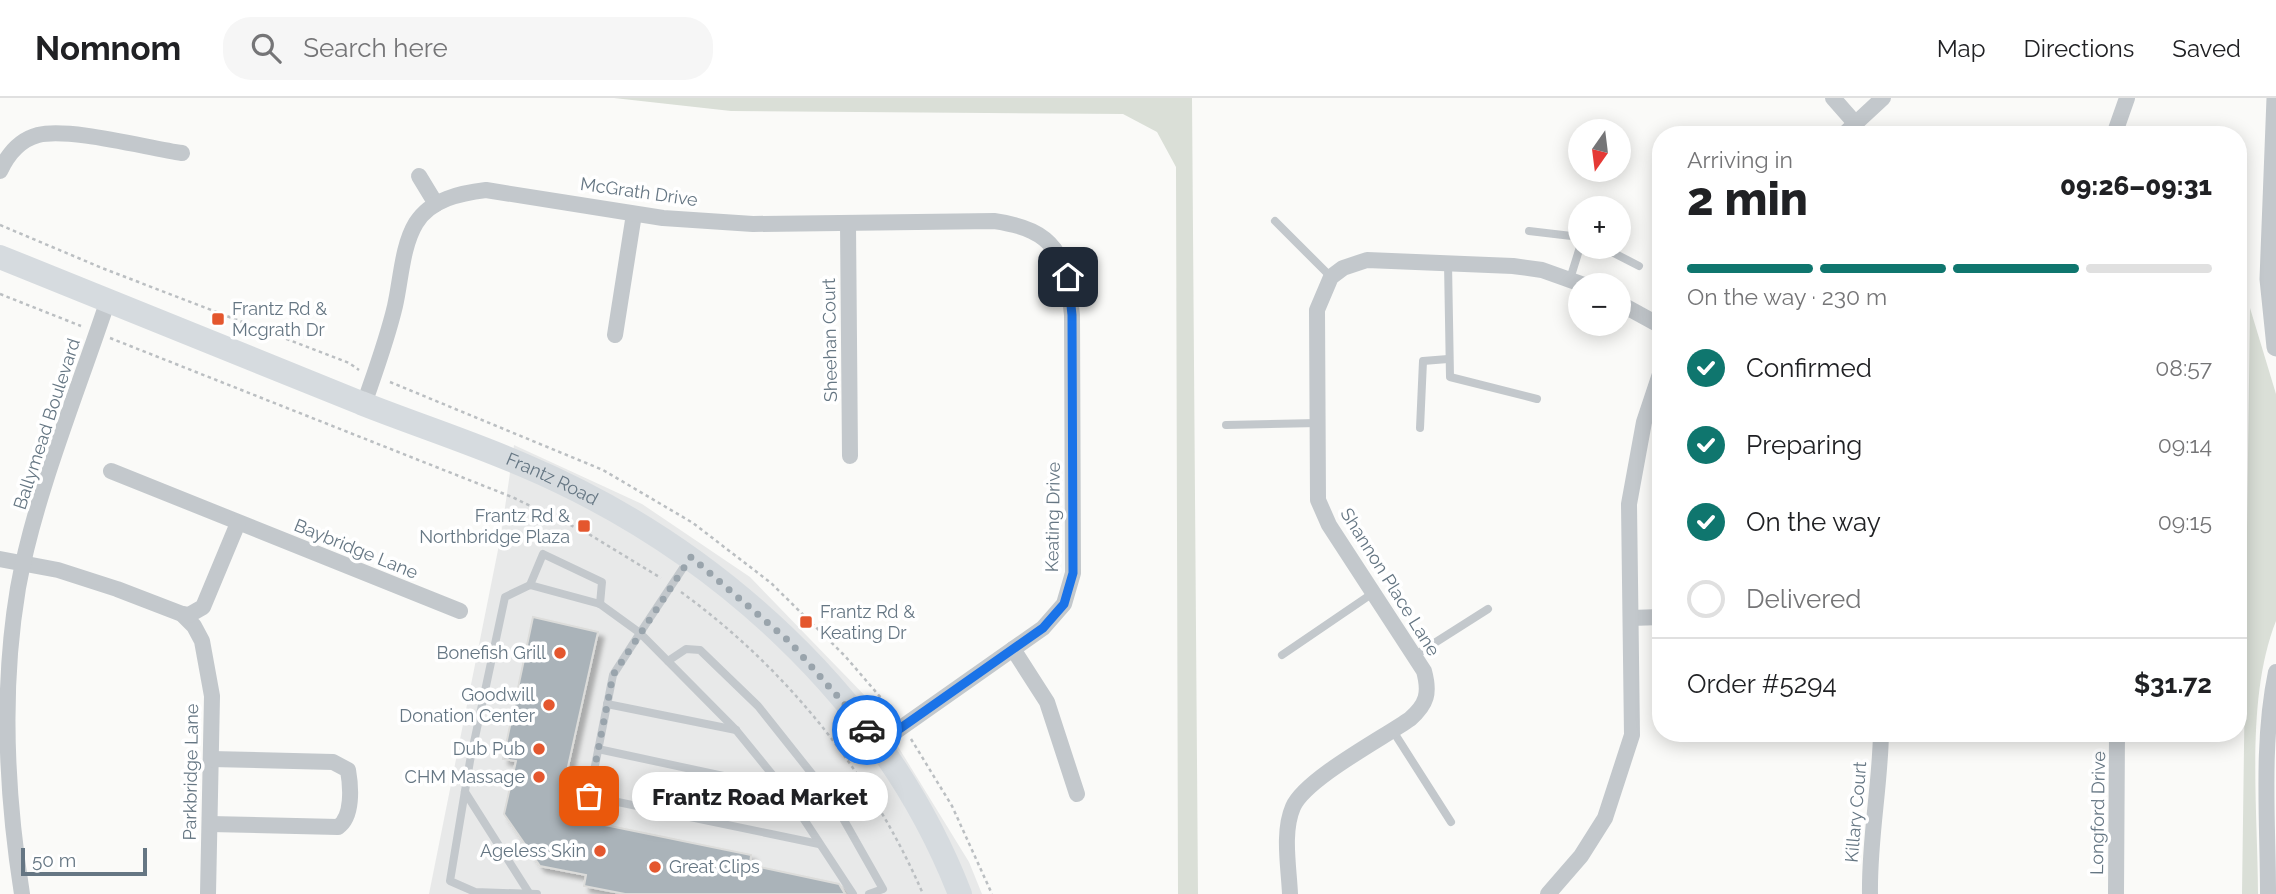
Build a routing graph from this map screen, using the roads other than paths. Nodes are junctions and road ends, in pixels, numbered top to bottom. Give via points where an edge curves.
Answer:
1 (1833, 98) edge
2 (1883, 98) edge
3 (2127, 98) edge
4 (2276, 98) edge
5 (1855, 122) junction
6 (1851, 126) edge
7 (2117, 126) edge
8 (182, 153) dead end
9 (0, 171) edge
10 (419, 176) dead end
11 (436, 204) junction
12 (634, 214) junction
13 (1275, 221) dead end
14 (848, 224) junction
15 (1529, 231) dead end
16 (1568, 236) edge
17 (1051, 243) joint
18 (0, 257) edge
19 (1625, 259) edge
20 (1448, 263) junction
21 (1639, 266) dead end
22 (1331, 277) junction
23 (1568, 279) edge
24 (108, 300) junction
25 (1631, 310) edge
26 (1652, 321) edge
27 (615, 335) dead end
28 (2276, 347) edge
29 (1448, 359) junction
30 (1652, 398) edge
31 (1537, 399) dead end
32 (364, 404) junction
33 (1318, 423) junction
34 (1226, 425) dead end
35 (1420, 428) dead end
36 (850, 456) dead end
37 (111, 471) dead end
38 (237, 523) junction
39 (691, 557) junction
40 (0, 559) edge
41 (24, 563) junction
42 (530, 585) junction
43 (1373, 593) junction
44 (600, 604) junction
45 (1488, 609) dead end
46 (460, 611) dead end
47 (181, 614) junction
48 (1652, 617) edge
49 (1631, 618) junction
50 (640, 634) junction
51 (1013, 649) junction
52 (1282, 655) dead end
53 (1414, 656) junction
54 (668, 661) junction
55 (2276, 672) edge
56 (607, 704) junction
57 (736, 730) junction
58 (1393, 731) junction
59 (1881, 742) edge
60 (2117, 742) edge
61 (878, 744) junction
62 (598, 749) junction
63 (211, 759) junction
64 (4, 777) edge
65 (784, 789) junction
66 (465, 792) junction
67 (1077, 794) dead end
68 (1451, 822) dead end
69 (210, 824) junction
70 (819, 844) junction
71 (884, 892) edge
72 (533, 893) edge
73 (22, 894) edge
74 (208, 894) edge
75 (853, 894) edge
76 (869, 894) edge
77 (960, 894) edge
78 (1290, 894) edge
79 (1548, 894) edge
80 (1870, 894) edge
81 (2116, 894) edge
82 (2268, 894) edge

1 - 5 street
2 - 5 street
3 - 7 street
4 - 28 street via 2269,279
5 - 6 street
8 - 9 street via 40,134 19,144
10 - 11 street
11 - 12 street, McGrath Drive via 460,193 486,190
11 - 32 street, McGrath Drive via 416,222 406,247 389,329
12 - 14 street, McGrath Drive via 753,224
12 - 27 street
13 - 22 lane
14 - 17 street, McGrath Drive via 994,222 1025,226
14 - 36 street, Sheehan Court
15 - 16 lane
17 - 51 street, Keating Drive via 1068,277 1072,315 1073,573 1064,604 1043,628
18 - 24 main road, Frantz Road
19 - 21 lane
20 - 22 street via 1367,260
20 - 23 street via 1542,270
20 - 29 lane
22 - 33 street, Shannon Place Lane via 1317,310
24 - 32 main road, Frantz Road
24 - 41 street, Ballymead Boulevard
25 - 26 street
29 - 31 lane via 1450,377
29 - 35 lane via 1423,361
30 - 49 street via 1629,504
32 - 39 main road, Frantz Road via 524,466
33 - 34 lane
33 - 43 street, Shannon Place Lane via 1318,500
37 - 38 street, Baybridge Lane
38 - 46 street, Baybridge Lane
38 - 47 street via 203,607
39 - 50 lane
39 - 61 main road, Frantz Road via 790,642
40 - 41 street
41 - 47 street via 117,589
41 - 64 street, Ballymead Boulevard via 11,648
42 - 44 lane
42 - 44 lane via 543,554 602,582
42 - 66 lane via 505,597
43 - 52 lane
43 - 53 street, Shannon Place Lane
44 - 50 lane
45 - 53 lane
47 - 63 street, Parkbridge Lane via 202,641 212,696
48 - 49 street
49 - 79 street via 1632,734 1620,779 1605,818 1581,856
50 - 54 lane
50 - 56 lane via 613,675
51 - 61 street, Keating Drive
51 - 67 street via 1047,702
53 - 58 street, Shannon Place Lane via 1429,689 1424,706
54 - 57 lane
54 - 71 lane via 686,649 700,650 758,706 832,799
55 - 82 street via 2267,745
56 - 57 lane
56 - 62 lane
57 - 65 lane
58 - 68 lane
58 - 78 street, Shannon Place Lane via 1304,789 1292,807
59 - 80 street, Killary Court
60 - 81 street, Longford Drive
61 - 77 main road, Frantz Road via 945,855
62 - 65 lane
62 - 70 lane via 589,796
63 - 69 street, Parkbridge Lane
63 - 69 street via 333,762 348,770 349,793 348,816 338,827
64 - 73 street, Ballymead Boulevard
65 - 70 lane
66 - 72 lane
66 - 72 lane via 450,881 475,892
69 - 74 street, Parkbridge Lane
70 - 75 lane
71 - 76 lane

